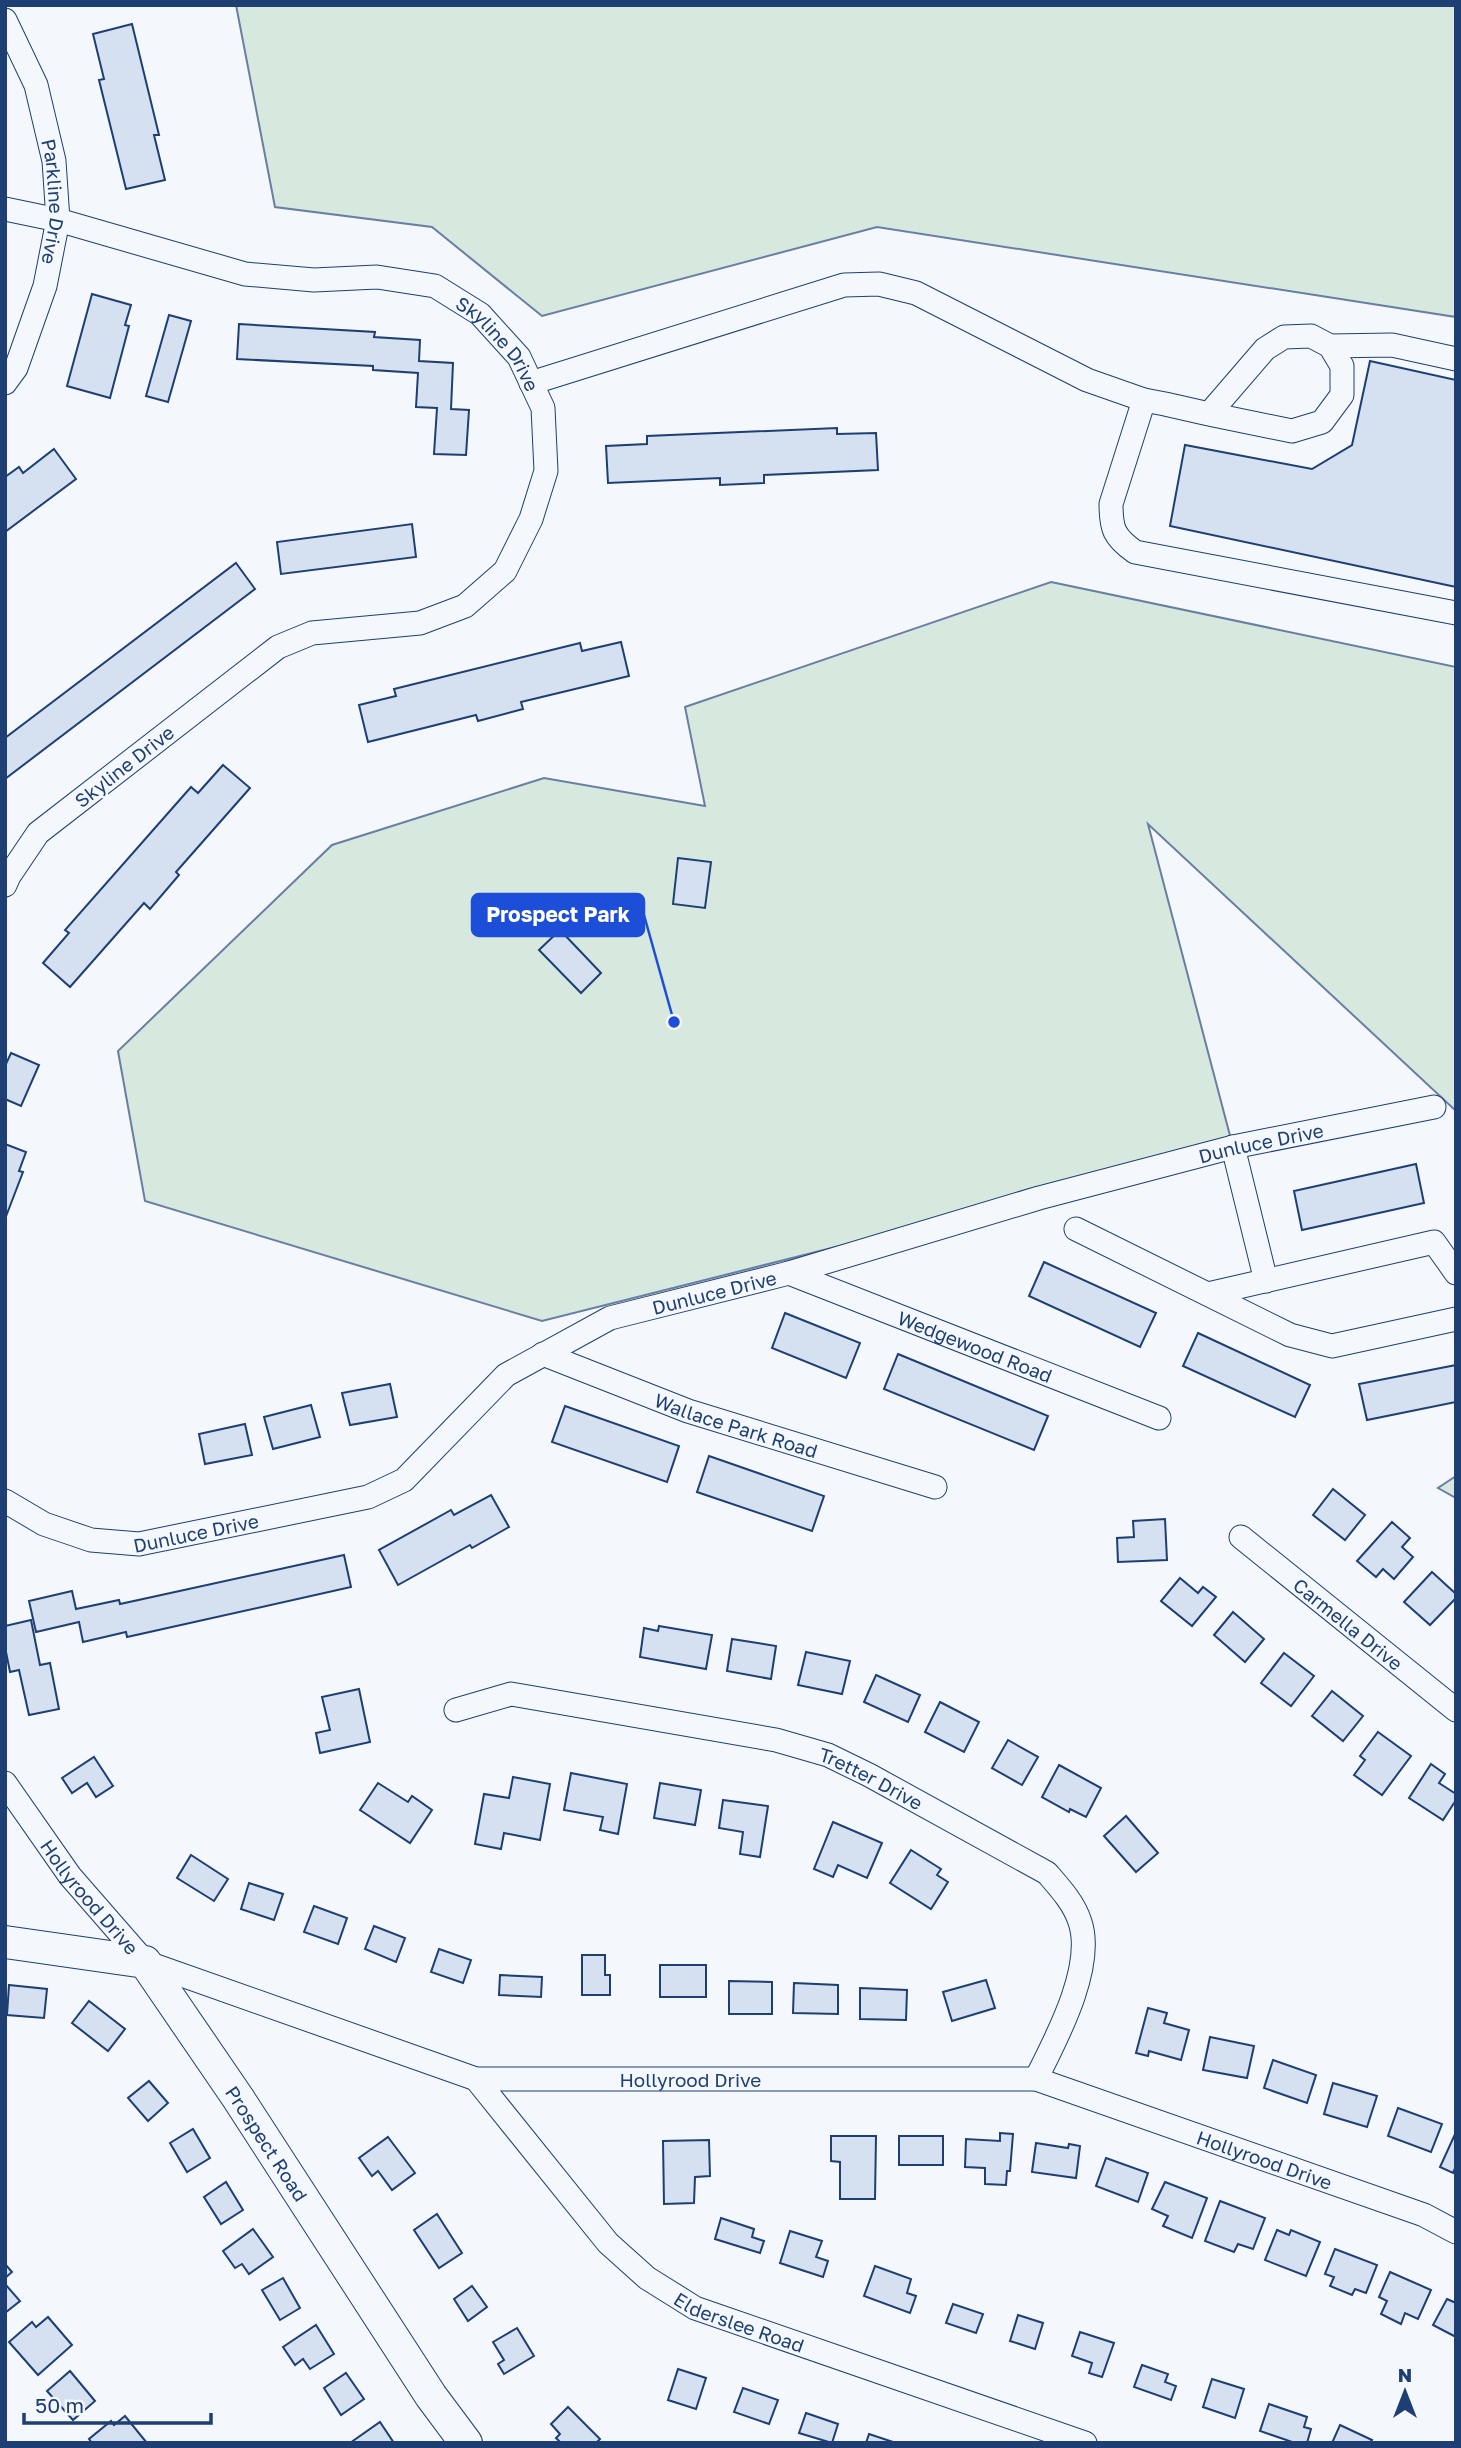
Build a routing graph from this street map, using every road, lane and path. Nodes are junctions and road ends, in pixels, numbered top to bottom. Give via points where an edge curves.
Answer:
1 (5, 20) edge
2 (5, 209) edge
3 (58, 220) junction
4 (1330, 346) junction
5 (1456, 359) edge
6 (5, 383) edge
7 (531, 383) junction
8 (1144, 400) junction
9 (1209, 414) junction
10 (1456, 613) edge
11 (5, 885) edge
12 (1434, 1107) dead end
13 (1233, 1147) junction
14 (1076, 1229) dead end
15 (789, 1273) junction
16 (1456, 1273) edge
17 (1266, 1281) junction
18 (1208, 1294) junction
19 (1456, 1319) edge
20 (542, 1354) junction
21 (1159, 1418) dead end
22 (935, 1487) dead end
23 (5, 1502) edge
24 (1241, 1537) dead end
25 (456, 1710) dead end
26 (1456, 1710) edge
27 (5, 1783) edge
28 (5, 1942) edge
29 (145, 1962) junction
30 (476, 2079) junction
31 (1036, 2079) junction
32 (1456, 2232) edge
33 (466, 2443) edge
34 (1085, 2443) edge

1 - 3 street, Parkline Drive via 36,85 54,161
2 - 3 street, Skyline Drive
3 - 6 street, Parkline Drive via 45,286 16,368
3 - 7 street, Skyline Drive via 245,274 314,280 377,277 435,286 480,314 519,357
4 - 5 street via 1392,345
4 - 9 street via 1311,336 1284,337 1265,349
4 - 9 street via 1342,366 1342,395 1322,422 1292,431
7 - 8 street via 844,285 879,284 916,293 1087,380
7 - 11 street, Skyline Drive via 542,408 546,471 531,519 505,571 465,606 421,623 312,633 278,647 38,833
8 - 9 street
8 - 10 street via 1111,504 1118,539 1135,552
12 - 13 street, Dunluce Drive
13 - 15 street, Dunluce Drive via 1039,1198
13 - 17 street
14 - 18 street
15 - 20 street, Dunluce Drive via 610,1318
15 - 21 street, Wedgewood Road
16 - 17 street via 1434,1242
17 - 18 street
18 - 19 street via 1290,1335 1332,1346
20 - 22 street, Wallace Park Road via 688,1412
20 - 23 street, Dunluce Drive via 506,1375 404,1480 368,1497 139,1544 91,1540 44,1524
24 - 26 street, Carmella Drive
25 - 31 street, Tretter Drive via 511,1694 776,1740 828,1755 869,1775 1047,1873 1068,1897 1081,1923 1083,1957 1069,2011
27 - 29 street, Hollyrood Drive via 70,1876
28 - 29 street
29 - 30 street, Hollyrood Drive
29 - 33 street, Prospect Road
30 - 31 street, Hollyrood Drive
30 - 34 street, Elderslee Road via 608,2243 646,2278 695,2308
31 - 32 street, Hollyrood Drive via 1424,2215

